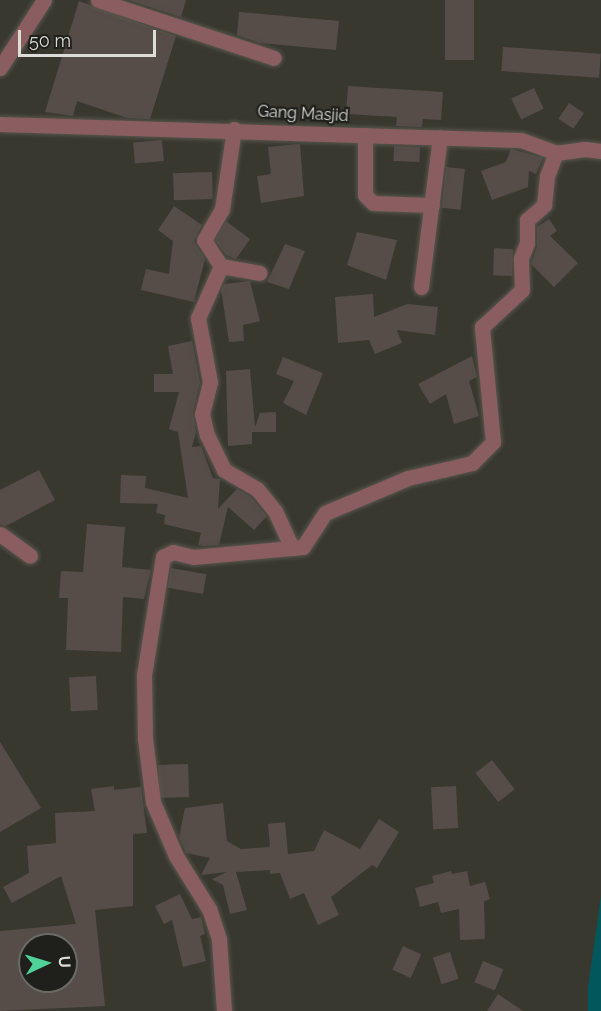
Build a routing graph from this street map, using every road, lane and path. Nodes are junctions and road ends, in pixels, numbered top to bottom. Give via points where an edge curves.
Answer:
1 (45, 0) edge
2 (98, 0) edge
3 (274, 58) dead end
4 (0, 68) edge
5 (0, 124) edge
6 (234, 129) junction
7 (365, 135) junction
8 (440, 137) junction
9 (601, 151) edge
10 (556, 153) junction
11 (432, 205) junction
12 (221, 266) junction
13 (259, 273) dead end
14 (421, 286) dead end
15 (0, 534) edge
16 (292, 548) junction
17 (30, 556) dead end
18 (224, 1011) edge

1 - 4 street
2 - 3 street
5 - 6 street, Gang Masjid
6 - 7 street, Gang Masjid
6 - 12 street via 222,209 204,240
7 - 8 street, Gang Masjid
7 - 11 street via 365,195 373,203
8 - 10 street, Gang Masjid via 521,140
8 - 11 street
9 - 10 street, Gang Masjid via 585,148
10 - 16 street via 547,176 544,205 527,220 527,243 521,258 522,290 482,327 493,442 472,463 408,478 325,513 303,547
11 - 14 street
12 - 13 street
12 - 16 street via 198,318 210,382 202,414 207,435 224,470 256,489 275,512
15 - 17 street
16 - 18 street via 193,557 173,552 163,557 144,675 145,739 153,802 176,856 209,909 219,939

